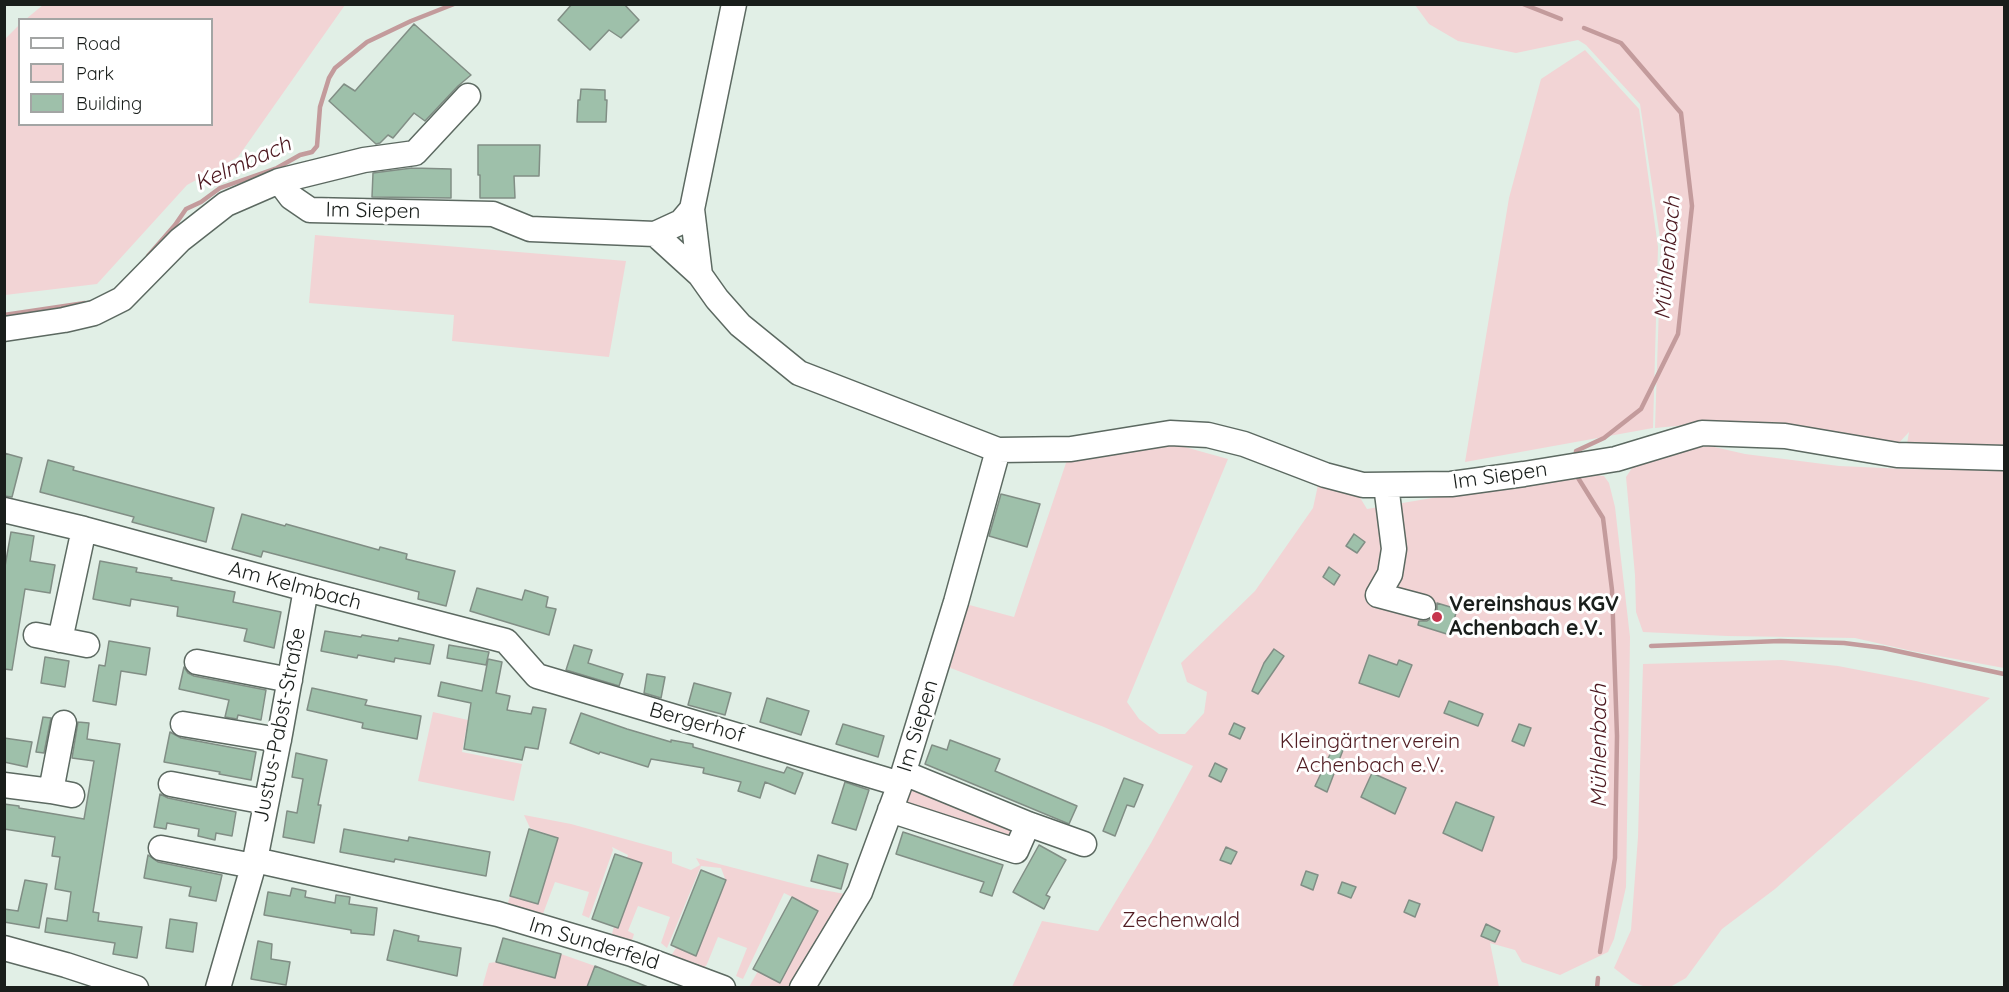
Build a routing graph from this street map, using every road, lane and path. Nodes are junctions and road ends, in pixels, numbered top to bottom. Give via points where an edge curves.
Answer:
1 (734, 4) edge
2 (468, 96) dead end
3 (279, 181) junction
4 (692, 209) junction
5 (655, 234) junction
6 (700, 274) junction
7 (4, 329) edge
8 (998, 450) junction
9 (2004, 458) edge
10 (1386, 484) junction
11 (4, 510) edge
12 (84, 529) junction
13 (306, 589) junction
14 (1423, 607) dead end
15 (36, 635) dead end
16 (60, 640) junction
17 (506, 641) joint
18 (87, 645) dead end
19 (196, 662) dead end
20 (290, 680) junction
21 (64, 723) dead end
22 (183, 724) dead end
23 (279, 740) junction
24 (902, 778) junction
25 (4, 784) edge
26 (171, 784) dead end
27 (266, 802) junction
28 (890, 810) junction
29 (1028, 824) junction
30 (1084, 844) dead end
31 (161, 848) dead end
32 (254, 863) junction
33 (4, 948) edge
34 (136, 987) edge
35 (218, 987) edge
36 (723, 987) edge
37 (802, 987) edge

1 - 4 street, Im Siepen
2 - 3 street via 415,153 364,160
3 - 5 street, Im Siepen via 291,197 310,210 493,214 530,229
3 - 7 street via 226,204 180,240 122,299 94,313
4 - 5 street, Im Siepen via 681,222
4 - 6 street, Im Siepen
5 - 6 street, Im Siepen
6 - 8 street, Im Siepen via 740,325 799,373
8 - 10 street, Im Siepen via 1071,449 1170,433 1208,435 1244,444 1325,475 1363,485
8 - 24 street, Im Siepen
9 - 10 street, Im Siepen via 1897,455 1785,436 1702,433 1616,459 1451,484
10 - 14 street via 1394,549 1390,574 1378,595
11 - 12 street, Am Kelmbach
12 - 13 street, Am Kelmbach
12 - 16 street
13 - 17 street, Am Kelmbach
13 - 20 street, Justus-Pabst-Straße
15 - 16 street
16 - 18 street
17 - 24 street, Bergerhof via 537,676
19 - 20 street
20 - 23 street, Justus-Pabst-Straße
21 - 25 street via 61,793
22 - 23 street
23 - 27 street, Justus-Pabst-Straße
24 - 28 street, Im Siepen
24 - 29 street, Bergerhof
26 - 27 street
27 - 32 street, Justus-Pabst-Straße
28 - 29 street via 1016,851
28 - 37 street, Im Siepen via 860,892
29 - 30 street, Bergerhof
31 - 32 street
32 - 35 street, Justus-Pabst-Straße
32 - 36 street, Im Sunderfeld via 498,914 632,954
33 - 34 street

